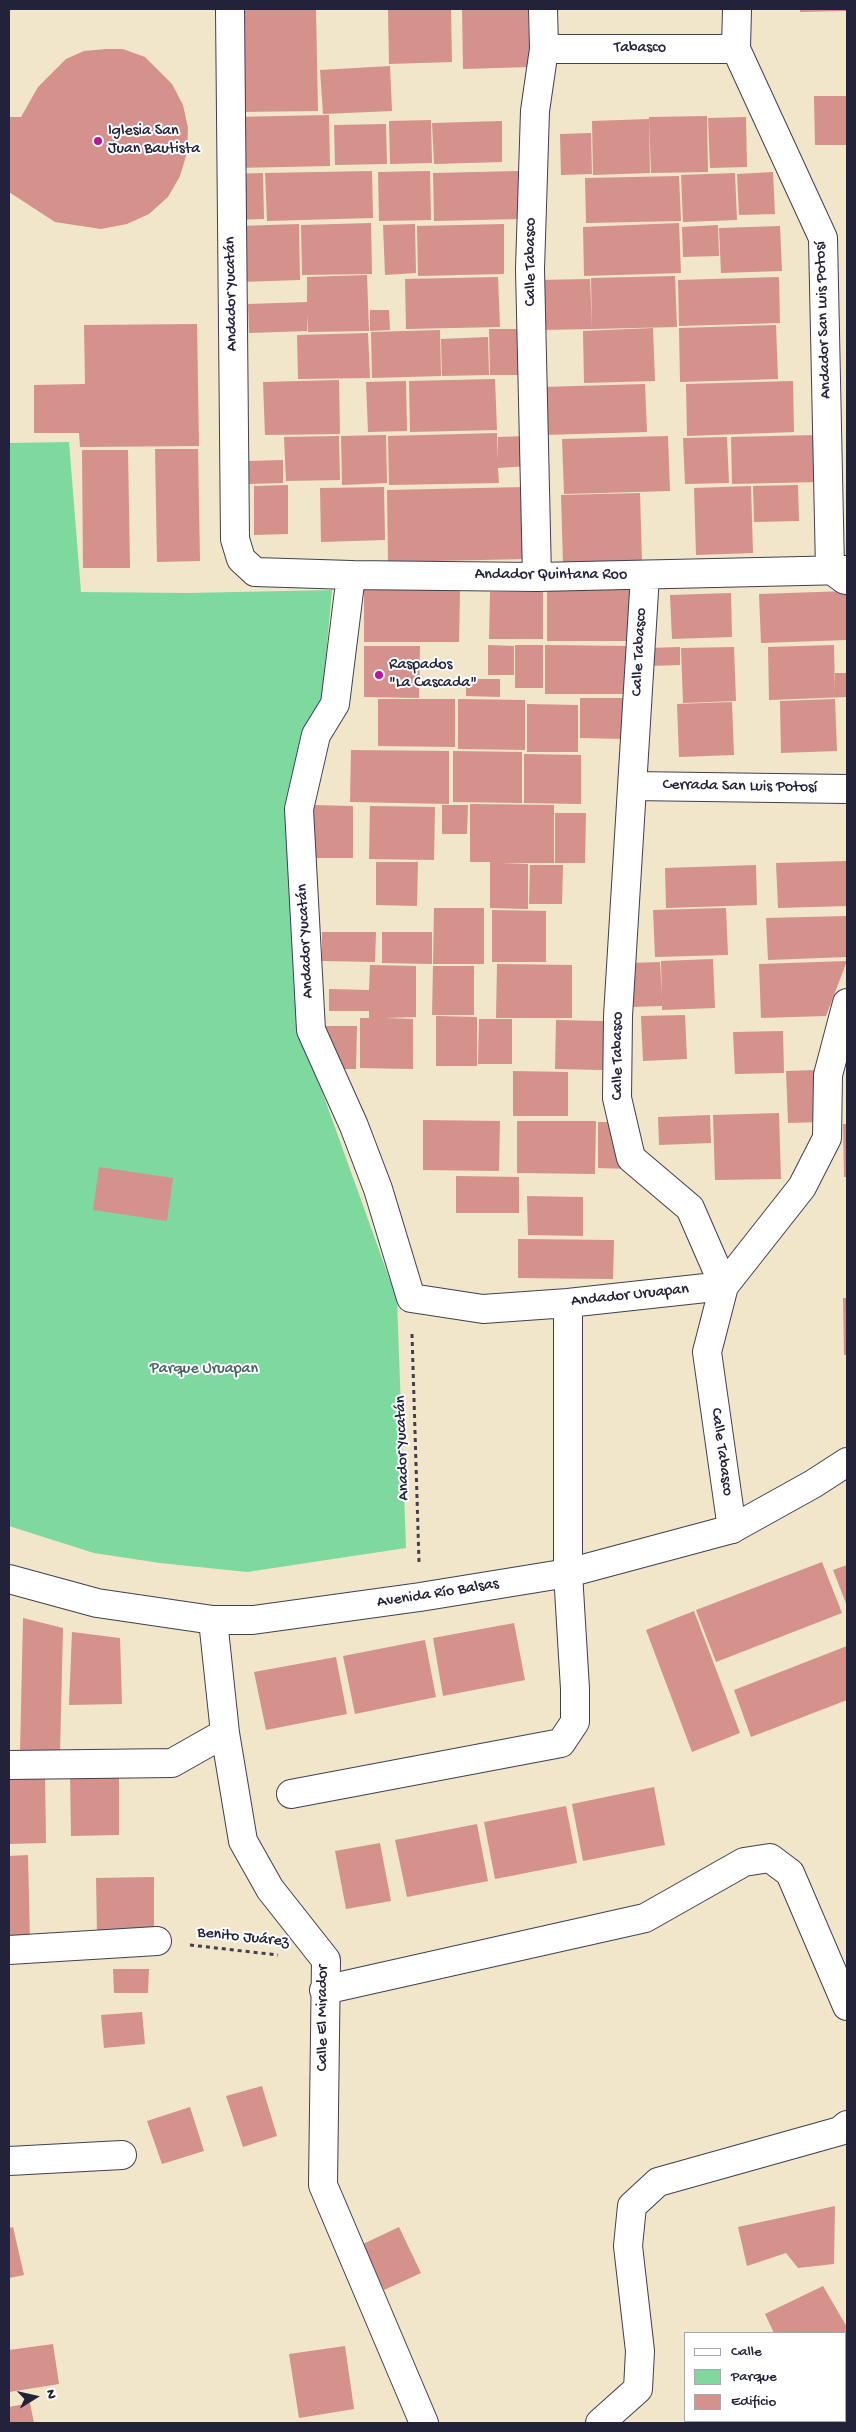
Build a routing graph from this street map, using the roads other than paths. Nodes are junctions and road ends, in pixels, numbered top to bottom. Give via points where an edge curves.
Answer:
1 (230, 9) edge
2 (543, 9) edge
3 (736, 9) edge
4 (544, 49) junction
5 (736, 49) junction
6 (255, 572) joint
7 (841, 573) edge
8 (351, 575) junction
9 (645, 575) junction
10 (538, 577) junction
11 (632, 786) junction
12 (847, 788) edge
13 (847, 1003) edge
14 (724, 1286) junction
15 (411, 1298) joint
16 (568, 1303) junction
17 (847, 1462) edge
18 (732, 1529) junction
19 (568, 1573) junction
20 (9, 1579) edge
21 (213, 1620) junction
22 (225, 1733) junction
23 (9, 1765) edge
24 (291, 1794) dead end
25 (157, 1941) road end
26 (9, 1950) edge
27 (324, 1990) junction
28 (847, 2006) edge
29 (847, 2125) edge
30 (122, 2155) dead end
31 (9, 2161) edge
32 (424, 2423) edge
33 (600, 2423) edge

1 - 6 street, Andador Yucatán via 235,539 241,560
2 - 4 street, Calle Tabasco
3 - 5 street, Andador San Luis Potosí
4 - 5 street, Tabasco
4 - 10 street, Calle Tabasco via 535,111 530,269
5 - 7 street, Andador San Luis Potosí via 823,238
6 - 8 street, Andador Quintana Roo
7 - 9 street, Andador Quintana Roo
8 - 10 street, Andador Quintana Roo
8 - 15 street, Andador Yucatán via 335,704 316,735 299,809 312,1030 378,1189
9 - 10 street, Andador Quintana Roo
9 - 11 street, Calle Tabasco
11 - 12 street, Cerrada San Luis Potosí
11 - 14 street, Calle Tabasco via 618,1016 617,1098 631,1158 690,1208
13 - 14 street via 828,1075 827,1138 802,1187
14 - 16 street, Andador Uruapan
14 - 18 street, Calle Tabasco via 707,1352
15 - 16 street, Andador Uruapan via 483,1309
16 - 19 street
17 - 18 street, Avenida Río Balsas
18 - 19 street, Avenida Río Balsas
19 - 21 street, Avenida Río Balsas via 253,1620
19 - 24 street via 575,1722 561,1743
20 - 21 street, Avenida Río Balsas via 97,1603
21 - 22 street, Calle El Mirador
22 - 23 street via 172,1763
22 - 27 street, Calle El Mirador via 243,1841 270,1889 326,1960
25 - 26 street
27 - 28 street via 645,1918 744,1862 770,1858 790,1873
27 - 32 street, Calle El Mirador via 323,2185
29 - 33 street via 840,2131 658,2182 632,2206 628,2246 640,2351 638,2389
30 - 31 street

